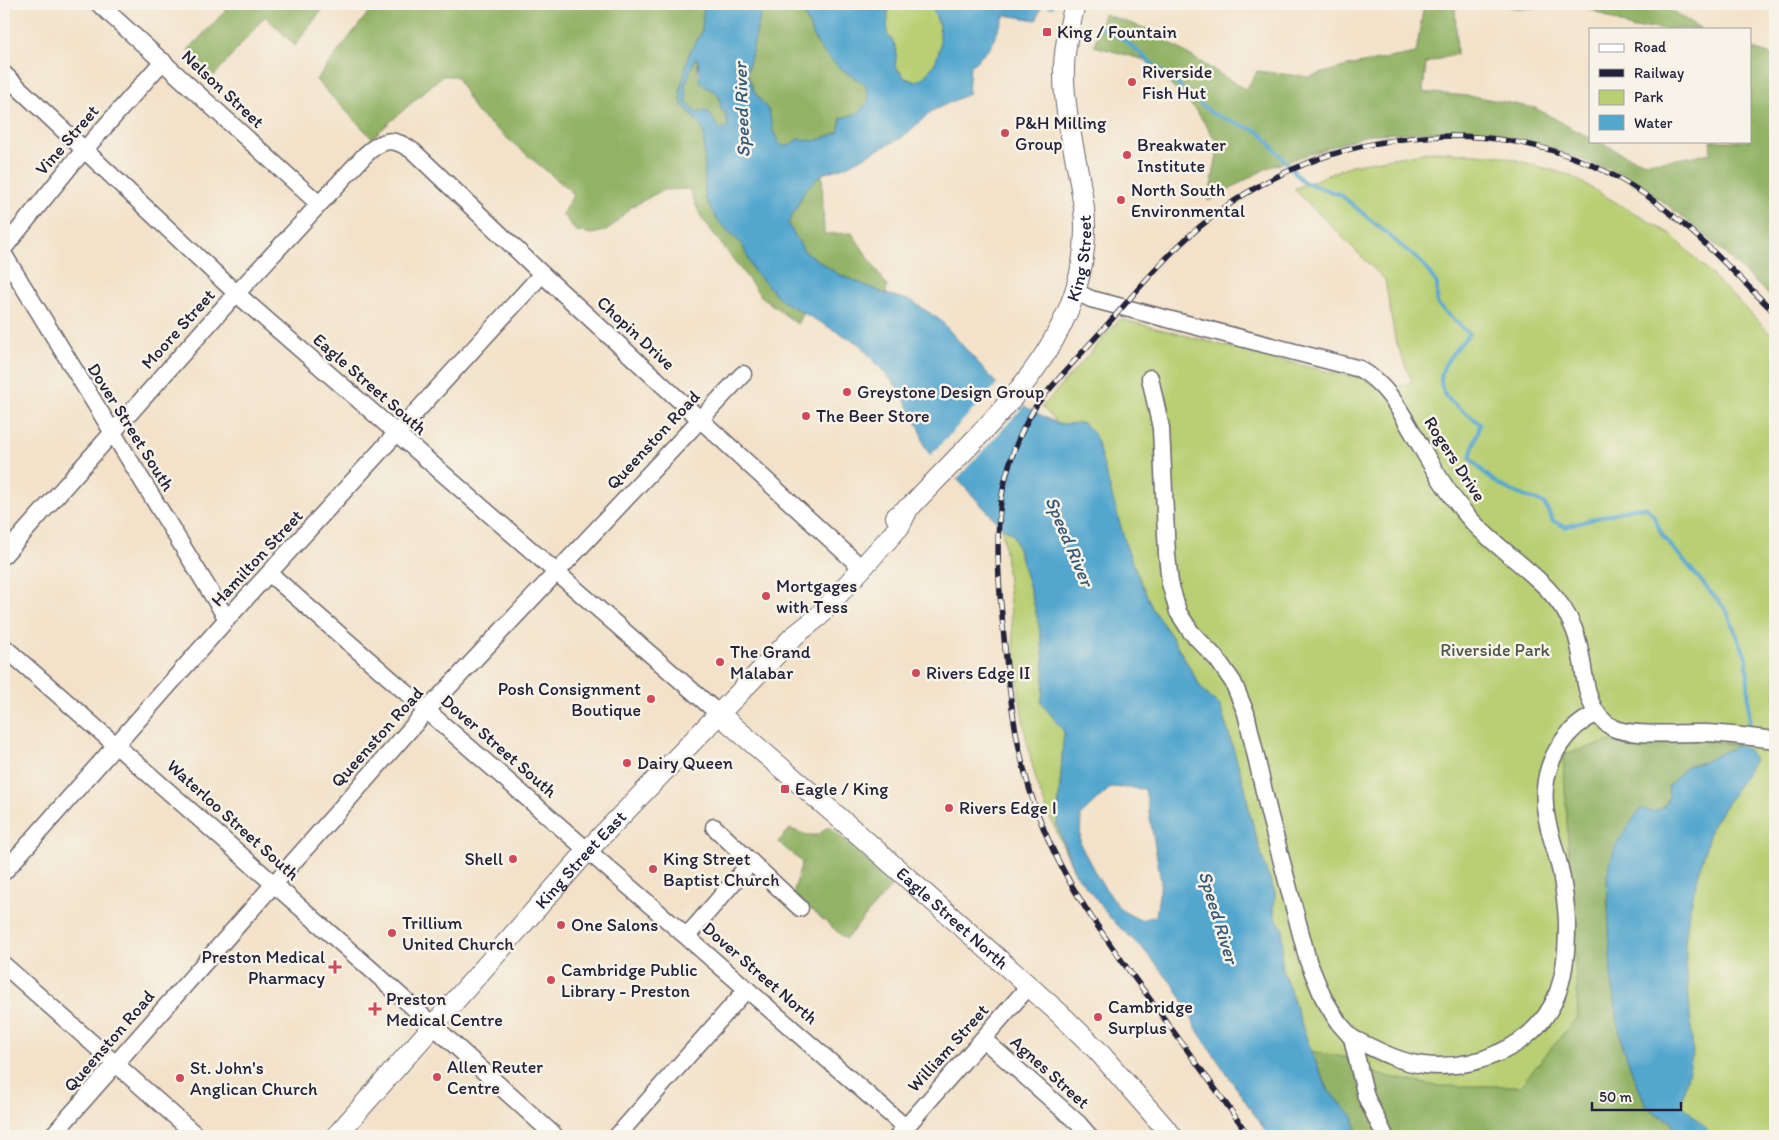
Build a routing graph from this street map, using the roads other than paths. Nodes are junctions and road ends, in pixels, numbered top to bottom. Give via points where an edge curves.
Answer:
1 (98, 4) edge
2 (1075, 4) edge
3 (163, 61) junction
4 (4, 74) edge
5 (390, 140) joint
6 (85, 150) junction
7 (319, 204) junction
8 (4, 248) edge
9 (4, 255) edge
10 (542, 274) junction
11 (1074, 291) junction
12 (237, 294) junction
13 (743, 374) dead end
14 (1150, 378) dead end
15 (699, 418) junction
16 (111, 433) junction
17 (398, 434) junction
18 (944, 470) joint
19 (906, 511) junction
20 (4, 556) edge
21 (853, 560) junction
22 (558, 573) junction
23 (270, 574) junction
24 (227, 619) junction
25 (794, 636) junction
26 (4, 647) edge
27 (428, 710) junction
28 (719, 714) junction
29 (1596, 714) junction
30 (1771, 740) edge
31 (117, 745) junction
32 (714, 827) dead end
33 (588, 850) junction
34 (751, 862) junction
35 (4, 872) edge
36 (274, 884) junction
37 (800, 908) dead end
38 (687, 936) junction
39 (4, 965) edge
40 (1030, 986) junction
41 (748, 989) junction
42 (433, 1026) junction
43 (1352, 1038) junction
44 (983, 1039) junction
45 (115, 1064) junction
46 (902, 1132) edge
47 (52, 1136) edge
48 (198, 1136) edge
49 (336, 1136) edge
50 (555, 1136) edge
51 (617, 1136) edge
52 (1089, 1136) edge
53 (1172, 1136) edge
54 (1385, 1136) edge

1 - 3 street, Nelson Street
2 - 11 main road, King Street via 1064,64 1066,98 1084,211 1082,256
3 - 6 street, Vine Street
3 - 7 street, Nelson Street
4 - 6 street, Eagle Street South
5 - 7 street, Moore Street via 376,144
5 - 10 street, Chopin Drive via 414,151
6 - 8 street, Vine Street
6 - 12 street, Eagle Street South
7 - 12 street, Moore Street
9 - 16 street, Dover Street South
10 - 15 street, Chopin Drive
10 - 17 street, Hamilton Street
11 - 18 main road, King Street via 1050,348 1021,388
11 - 29 street, Rogers Drive via 1091,299 1360,369 1375,379 1390,393 1436,473 1463,511 1558,600 1574,629 1588,696
12 - 16 street, Moore Street
12 - 17 street, Eagle Street South
13 - 15 street, Queenston Road
14 - 43 street via 1161,428 1167,555 1178,612 1233,682 1246,713 1308,962 1323,997
15 - 21 street, Chopin Drive
15 - 22 street, Queenston Road
16 - 20 street, Moore Street
16 - 24 street, Dover Street South
17 - 22 street, Eagle Street South
17 - 23 street, Hamilton Street
18 - 19 main road, King Street East
19 - 21 main road, King Street East via 891,520
19 - 25 main road, King Street East via 899,527 818,617
21 - 25 main road, King Street East via 812,607
22 - 27 street, Queenston Road
22 - 28 street, Eagle Street South
23 - 24 street, Hamilton Street
23 - 27 street, Dover Street South
24 - 31 street, Hamilton Street
25 - 28 main road, King Street East
26 - 31 street, Waterloo Street South
27 - 33 street, Dover Street South
27 - 36 street, Queenston Road
28 - 33 main road, King Street East
28 - 40 main road, Eagle Street North
29 - 30 street via 1614,729 1628,732
29 - 43 street via 1582,720 1567,734 1555,755 1545,784 1546,820 1561,873 1567,924 1563,973 1555,998 1538,1025 1513,1045 1484,1060 1453,1066 1422,1065 1393,1057
31 - 35 street, Hamilton Street
31 - 36 street, Waterloo Street South
32 - 34 street
33 - 38 street, Dover Street North
33 - 42 main road, King Street East
34 - 37 street
34 - 38 street
36 - 42 street, Waterloo Street South
36 - 45 street, Queenston Road
38 - 41 street, Dover Street North
39 - 45 street
40 - 44 street, William Street
40 - 53 main road, Eagle Street North via 1097,1050
41 - 46 street, Dover Street North
41 - 51 street
42 - 49 main road, King Street East
42 - 50 street, Waterloo Street South
43 - 54 street via 1366,1097
44 - 46 street, William Street
44 - 52 street, Agnes Street
45 - 47 street, Queenston Road
45 - 48 street

